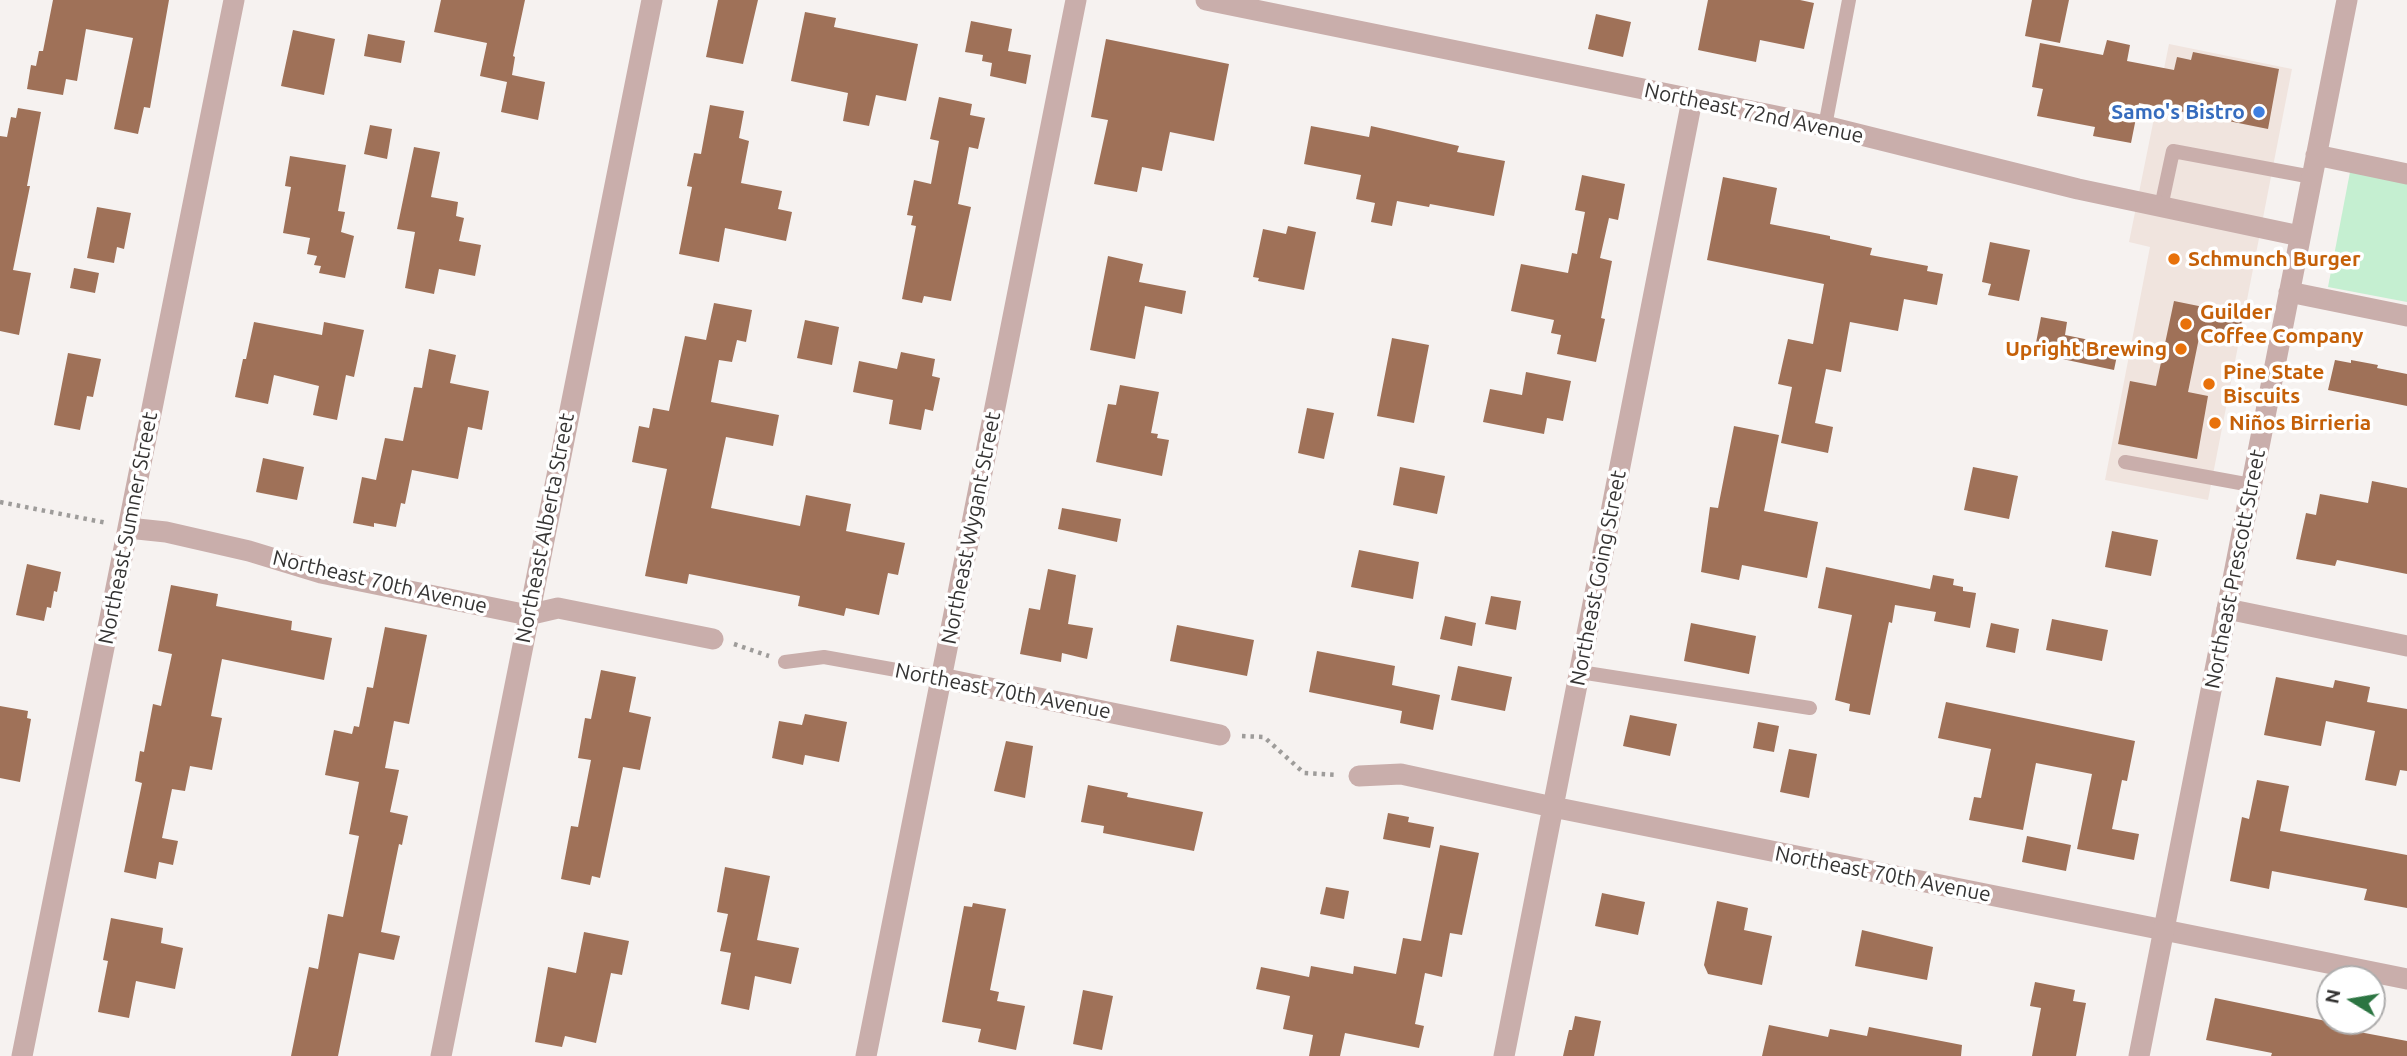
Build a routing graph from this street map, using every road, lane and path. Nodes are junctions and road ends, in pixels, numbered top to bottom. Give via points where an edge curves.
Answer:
1 (234, 0) edge
2 (652, 0) edge
3 (1076, 0) edge
4 (1206, 0) edge
5 (1849, 0) edge
6 (2347, 0) edge
7 (1692, 100) junction
8 (1825, 126) junction
9 (2316, 155) junction
10 (2407, 174) edge
11 (2312, 177) junction
12 (2161, 206) junction
13 (2300, 236) junction
14 (2289, 292) junction
15 (2407, 316) edge
16 (2125, 462) dead end
17 (2251, 485) junction
18 (0, 502) edge
19 (128, 527) junction
20 (2227, 609) junction
21 (528, 615) junction
22 (713, 639) joint
23 (2407, 646) edge
24 (785, 662) joint
25 (1580, 671) junction
26 (941, 678) junction
27 (1810, 708) dead end
28 (1220, 736) joint
29 (1359, 776) joint
30 (1553, 807) junction
31 (2164, 930) junction
32 (2407, 979) edge
33 (22, 1056) edge
34 (441, 1056) edge
35 (866, 1056) edge
36 (1504, 1056) edge
37 (2139, 1056) edge

1 - 19 street, Northeast Sumner Street
2 - 21 street, Northeast Alberta Street
3 - 26 street, Northeast Wygant Street
4 - 7 street, Northeast 72nd Avenue
5 - 8 lane
6 - 9 street, Northeast Prescott Street
7 - 8 street, Northeast 72nd Avenue
7 - 25 street, Northeast Going Street
8 - 12 street, Northeast 72nd Avenue
9 - 10 street
9 - 11 street, Northeast Prescott Street
11 - 12 lane via 2173,151
11 - 13 street, Northeast Prescott Street
12 - 13 street, Northeast 72nd Avenue
13 - 14 street, Northeast Prescott Street
14 - 15 street
14 - 17 street, Northeast Prescott Street
16 - 17 lane
17 - 20 street, Northeast Prescott Street
18 - 19 path
19 - 21 street, Northeast 70th Avenue
19 - 33 street, Northeast Sumner Street
20 - 23 street
20 - 31 street, Northeast Prescott Street
21 - 22 street, Northeast 70th Avenue via 558,608
21 - 34 street, Northeast Alberta Street
22 - 24 path
24 - 26 lane, Northeast 70th Avenue via 824,657
25 - 27 lane
25 - 30 street, Northeast Going Street
26 - 28 street, Northeast 70th Avenue
26 - 35 street, Northeast Wygant Street
28 - 29 path via 1264,737 1304,773
29 - 30 street, Northeast 70th Avenue via 1401,774
30 - 31 street, Northeast 70th Avenue
30 - 36 street, Northeast Going Street
31 - 32 street, Northeast 70th Avenue
31 - 37 street, Northeast Prescott Street

